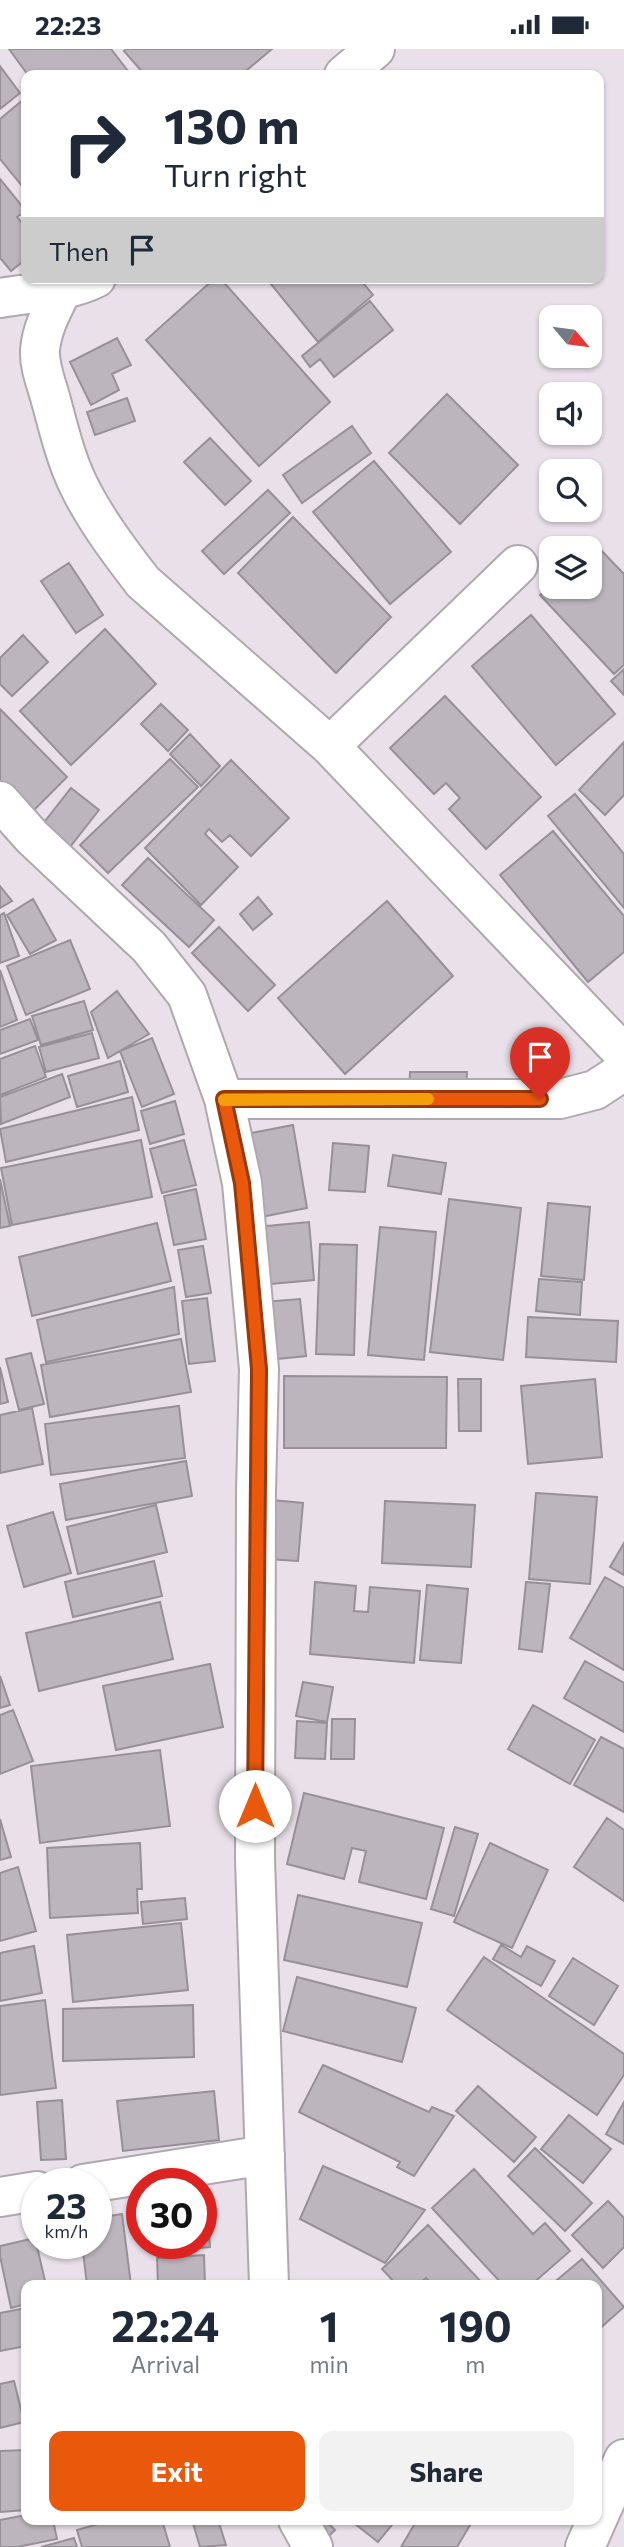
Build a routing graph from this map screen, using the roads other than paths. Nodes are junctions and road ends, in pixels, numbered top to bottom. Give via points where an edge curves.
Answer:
1 (375, 49) edge
2 (350, 70) edge
3 (79, 284) edge
4 (0, 298) edge
5 (517, 565) dead end
6 (330, 746) junction
7 (0, 801) edge
8 (624, 1054) edge
9 (624, 1070) edge
10 (224, 1099) junction
11 (265, 2155) junction
12 (112, 2179) edge
13 (21, 2194) edge
14 (0, 2197) edge
15 (269, 2280) edge
16 (624, 2459) edge
17 (602, 2509) edge
18 (301, 2525) edge
19 (595, 2525) edge
20 (313, 2547) edge
21 (585, 2547) edge

1 - 2 street
3 - 4 street
3 - 6 street via 45,324 40,353 58,430 78,483 104,530 143,582
5 - 6 street
6 - 8 street
7 - 10 street via 149,947 187,995
9 - 10 street via 595,1090 560,1099
10 - 11 street via 242,1183 259,1369 255,1859
11 - 12 street
11 - 15 street
13 - 14 street
16 - 17 street
18 - 20 street
19 - 21 street

